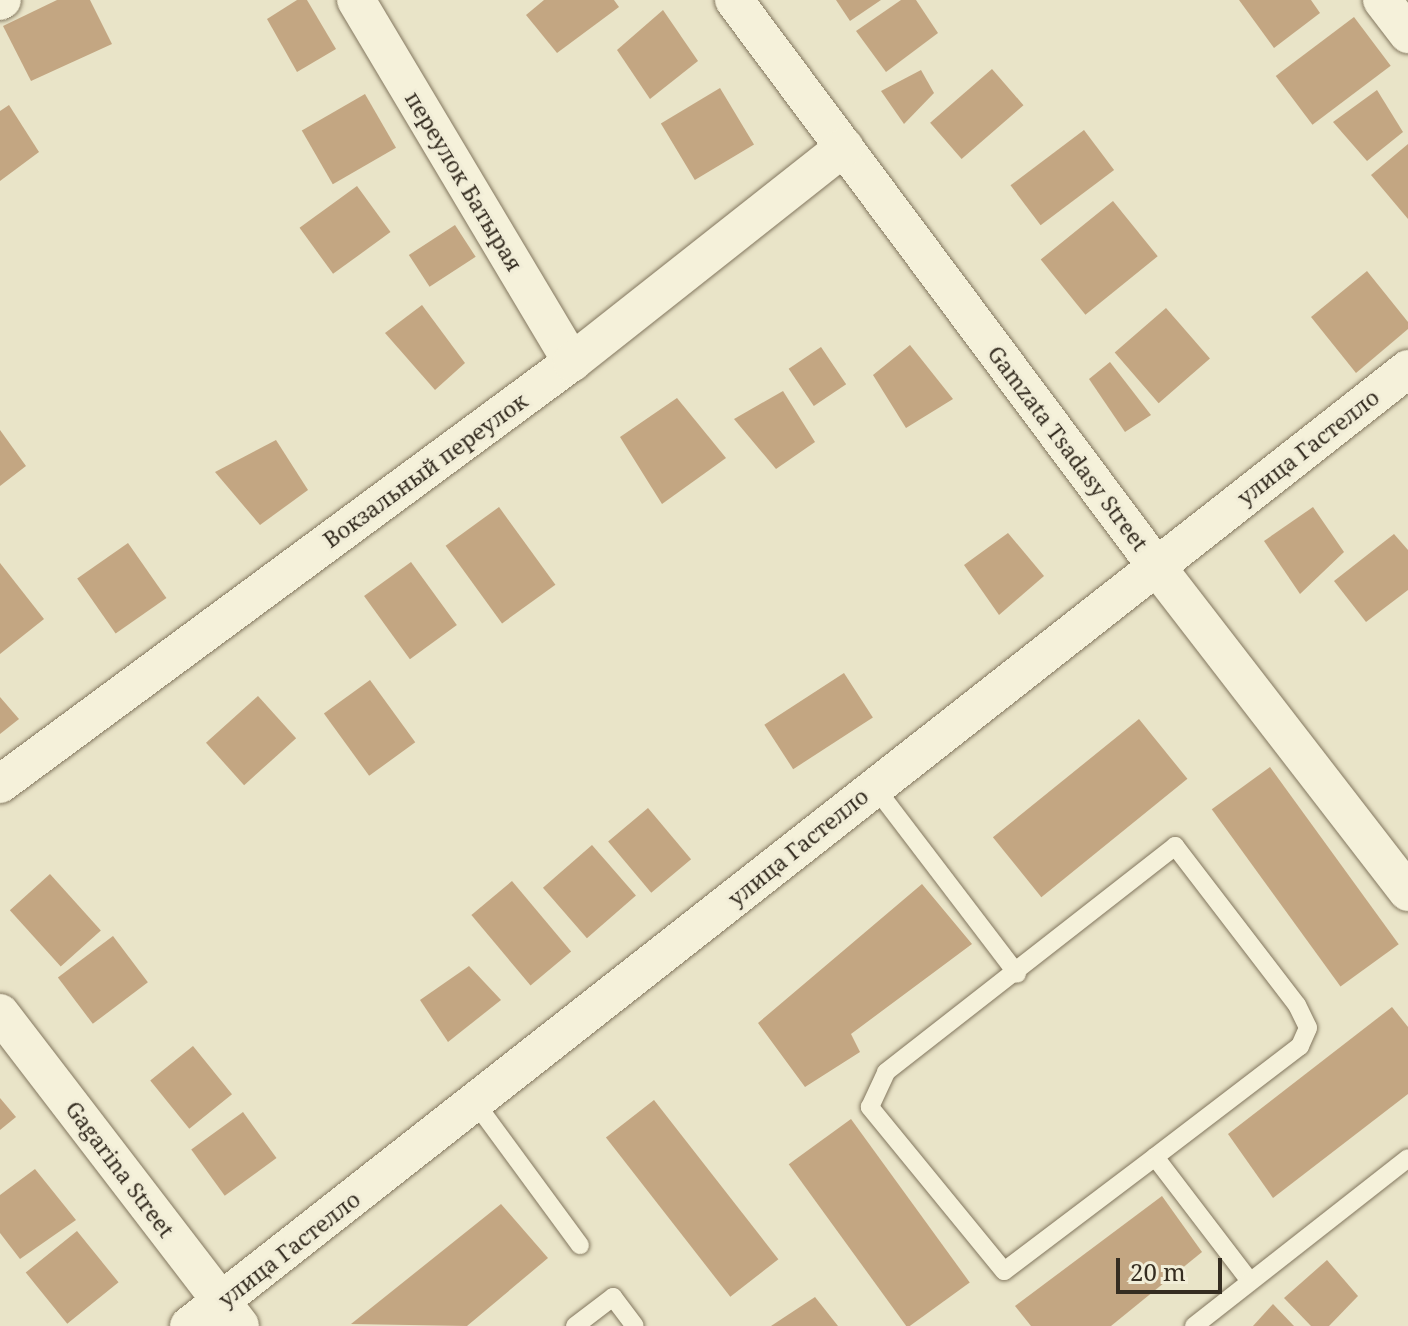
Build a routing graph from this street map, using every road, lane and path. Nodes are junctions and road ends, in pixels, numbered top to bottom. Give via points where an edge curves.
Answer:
1 (356, 0) edge
2 (734, 0) edge
3 (1382, 0) edge
4 (1408, 34) edge
5 (844, 147) junction
6 (572, 362) junction
7 (1408, 369) edge
8 (1156, 566) junction
9 (0, 784) edge
10 (874, 786) junction
11 (1408, 892) edge
12 (1017, 974) junction
13 (0, 1013) edge
14 (477, 1105) junction
15 (1155, 1157) junction
16 (1408, 1158) edge
17 (580, 1245) dead end
18 (1249, 1280) junction
19 (230, 1314) edge
20 (189, 1326) edge
21 (575, 1326) edge
22 (635, 1326) edge
23 (1194, 1326) edge

1 - 6 street, переулок Батырая
2 - 5 street, Gamzata Tsadasy Street
3 - 4 street
5 - 6 street, Вокзальный переулок
5 - 8 street, Gamzata Tsadasy Street
6 - 9 street, Вокзальный переулок
7 - 8 street, улица Гастелло
8 - 10 street, улица Гастелло
8 - 11 street, Gamzata Tsadasy Street
10 - 12 lane
10 - 14 street, улица Гастелло
12 - 15 lane via 886,1072 870,1107 1004,1271
12 - 15 lane via 1175,846 1287,993 1308,1028 1300,1046
13 - 19 street, Gagarina Street
14 - 17 lane
14 - 19 street, улица Гастелло
15 - 18 lane
16 - 18 lane
18 - 23 lane
19 - 20 street, улица Гастелло
21 - 22 lane via 613,1297

